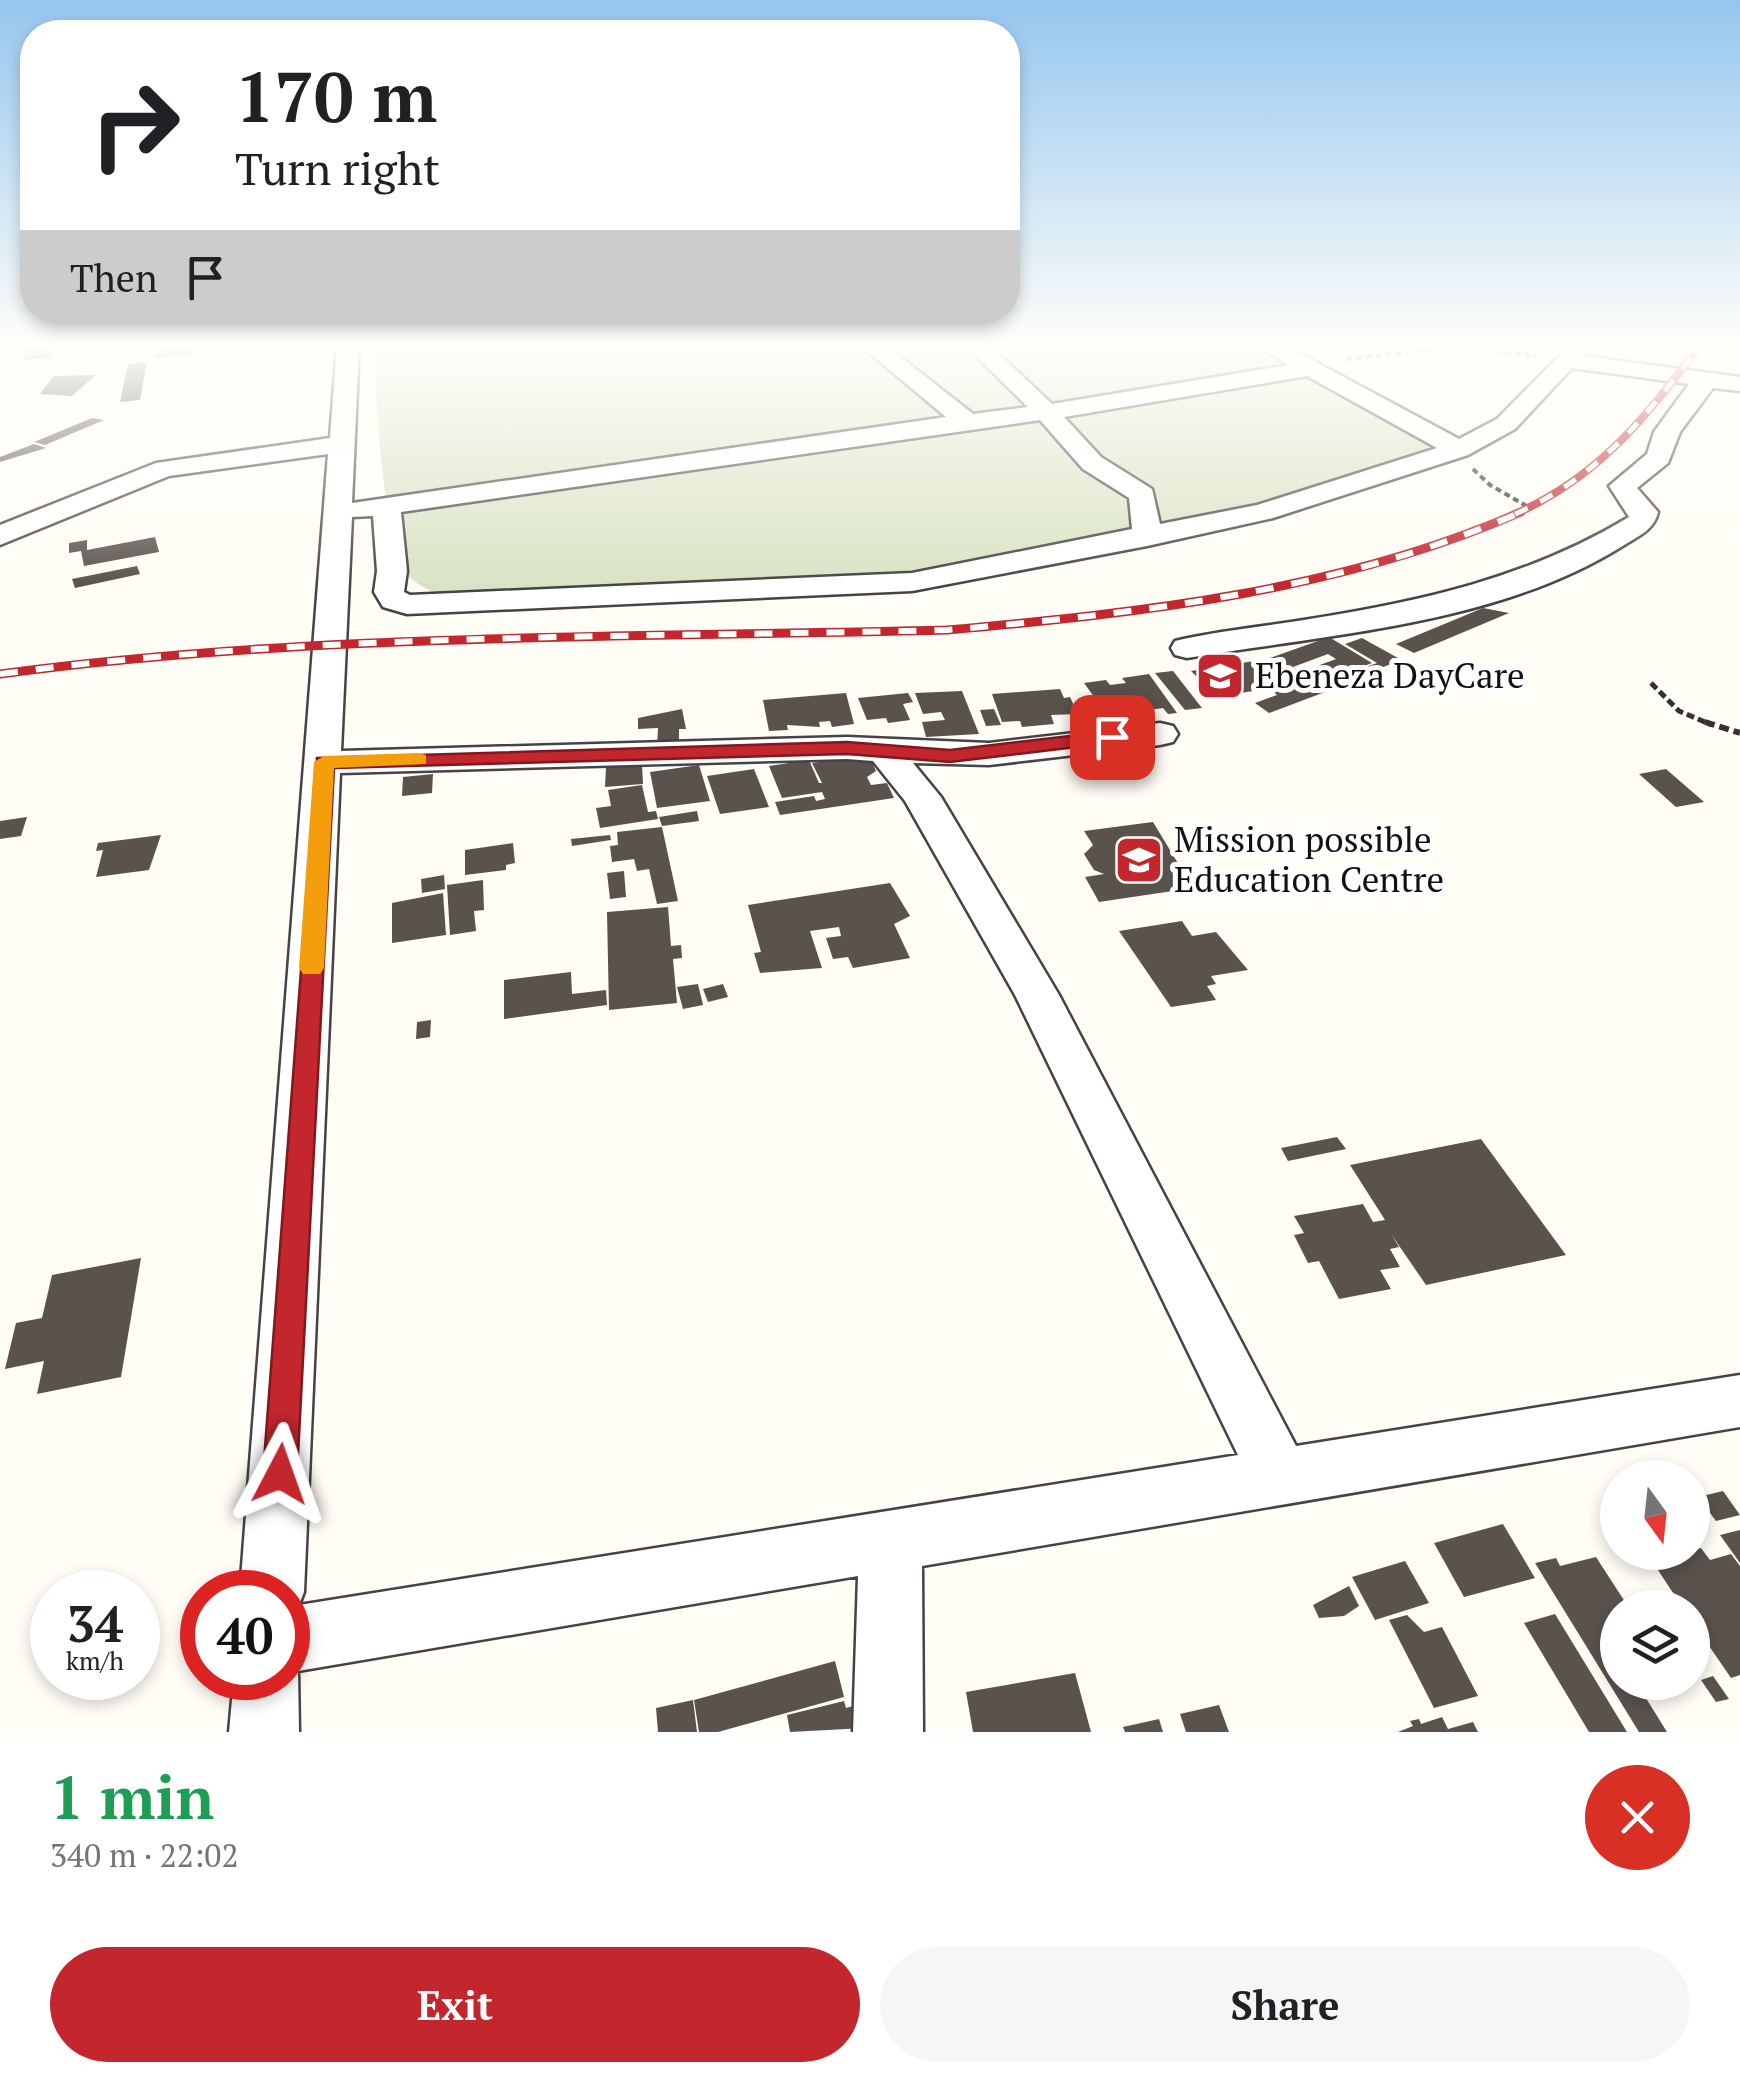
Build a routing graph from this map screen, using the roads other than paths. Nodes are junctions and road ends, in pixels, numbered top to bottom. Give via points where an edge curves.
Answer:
1 (345, 426) edge
2 (933, 426) edge
3 (1058, 426) edge
4 (1415, 426) edge
5 (1503, 426) edge
6 (1671, 426) edge
7 (344, 444) junction
8 (1459, 450) junction
9 (386, 507) junction
10 (340, 513) junction
11 (0, 536) edge
12 (1147, 537) junction
13 (1187, 648) dead end
14 (1160, 734) dead end
15 (884, 751) junction
16 (989, 754) junction
17 (324, 762) junction
18 (922, 797) junction
19 (1740, 1402) edge
20 (1279, 1475) junction
21 (890, 1544) junction
22 (273, 1570) edge
23 (310, 1636) edge
24 (266, 1700) edge
25 (264, 1732) edge
26 (888, 1732) edge

1 - 7 street
2 - 9 street
3 - 12 street via 1092,463 1142,496
4 - 8 street
5 - 8 street
6 - 13 street via 1659,457 1623,486 1644,512 1642,521 1612,542 1468,598
7 - 10 street
7 - 11 street via 166,469
8 - 12 street via 1317,497
9 - 10 street
9 - 12 street via 389,592 394,600 418,606 879,585
10 - 17 street
14 - 16 street
15 - 16 street
15 - 17 street
15 - 18 street
16 - 18 street via 947,772
17 - 22 street
18 - 20 street via 1037,995
19 - 20 street
20 - 21 street
21 - 23 street
21 - 26 street
24 - 25 street

